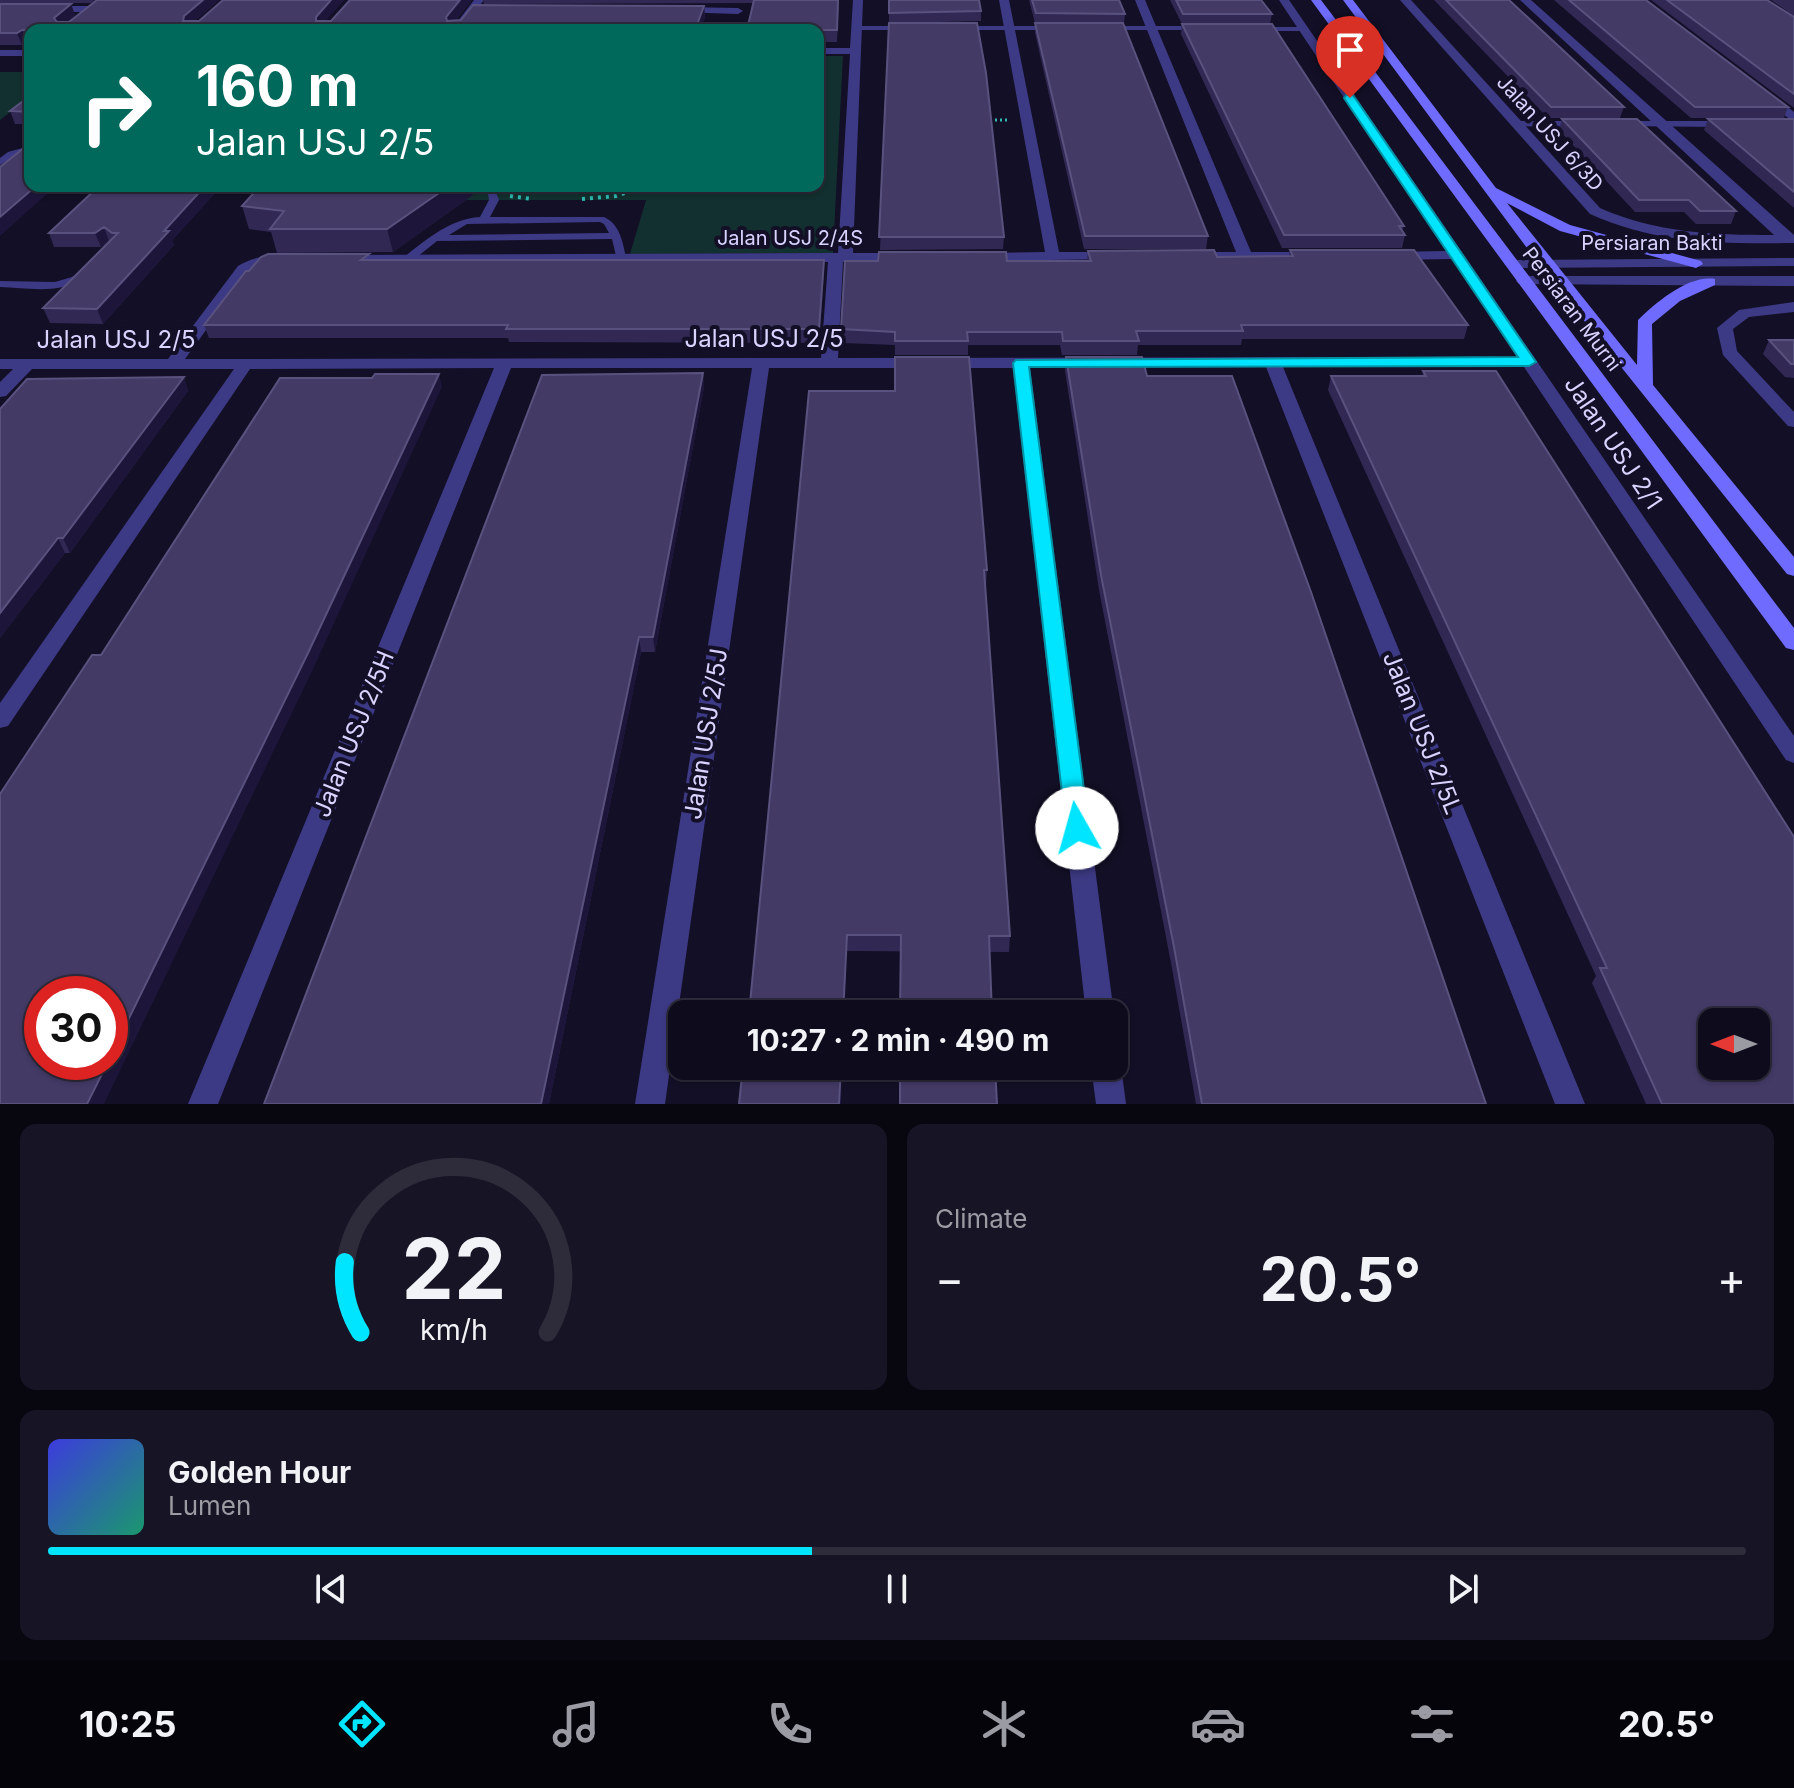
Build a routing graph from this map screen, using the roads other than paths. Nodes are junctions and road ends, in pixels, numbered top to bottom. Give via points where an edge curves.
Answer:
1 (107, 0) edge
2 (858, 0) edge
3 (1004, 0) edge
4 (1140, 0) edge
5 (1284, 0) edge
6 (1316, 0) edge
7 (1348, 0) edge
8 (1405, 0) edge
9 (1525, 0) edge
10 (475, 5) edge
11 (0, 9) edge
12 (95, 9) junction
13 (487, 10) edge
14 (660, 10) edge
15 (739, 10) edge
16 (76, 23) edge
17 (461, 24) edge
18 (857, 28) junction
19 (918, 28) edge
20 (949, 28) edge
21 (1010, 28) junction
22 (1057, 28) edge
23 (1089, 28) edge
24 (1152, 28) junction
25 (1212, 28) edge
26 (1243, 28) edge
27 (1303, 29) junction
28 (824, 51) edge
29 (856, 51) junction
30 (0, 53) edge
31 (24, 53) edge
32 (1759, 91) edge
33 (1794, 121) edge
34 (1515, 124) junction
35 (1588, 124) edge
36 (1617, 124) edge
37 (1661, 124) junction
38 (1735, 124) edge
39 (1779, 124) edge
40 (24, 150) edge
41 (0, 162) edge
42 (1490, 189) junction
43 (492, 192) edge
44 (483, 220) junction
45 (616, 236) junction
46 (435, 238) junction
47 (1790, 239) edge
48 (1456, 255) junction
49 (1133, 256) edge
50 (1181, 256) edge
51 (1245, 256) junction
52 (1335, 256) edge
53 (1381, 256) edge
54 (919, 257) edge
55 (964, 257) edge
56 (1053, 257) junction
57 (98, 258) edge
58 (621, 258) junction
59 (840, 258) junction
60 (331, 259) edge
61 (408, 259) junction
62 (300, 260) edge
63 (1794, 262) edge
64 (1511, 264) junction
65 (1546, 264) junction
66 (1696, 264) junction
67 (1524, 281) junction
68 (1794, 281) edge
69 (1562, 282) junction
70 (1710, 282) junction
71 (0, 284) edge
72 (1794, 307) edge
73 (1529, 362) junction
74 (246, 363) junction
75 (505, 363) junction
76 (761, 363) junction
77 (829, 363) junction
78 (1021, 363) junction
79 (1273, 363) junction
80 (0, 364) edge
81 (27, 364) junction
82 (173, 364) junction
83 (1646, 383) junction
84 (0, 392) edge
85 (1794, 422) edge
86 (1794, 570) edge
87 (1794, 643) edge
88 (0, 720) edge
89 (1794, 754) edge
90 (1098, 1000) edge
91 (1108, 1080) edge
92 (203, 1104) edge
93 (650, 1104) edge
94 (1111, 1104) edge
95 (1570, 1104) edge

1 - 12 street
2 - 18 street
3 - 21 street
4 - 24 street
5 - 27 street, Jalan USJ 2/1
6 - 64 main road, Persiaran Murni
7 - 42 main road, Persiaran Murni
8 - 34 street, Jalan USJ 6/3D
9 - 37 street
10 - 13 street
10 - 17 street
11 - 12 street
12 - 16 street
14 - 15 street
18 - 19 lane
18 - 29 street
20 - 21 lane
21 - 22 lane
21 - 56 street
23 - 24 lane
24 - 25 lane
24 - 51 street
26 - 27 lane
27 - 48 street, Jalan USJ 2/1
28 - 29 street
29 - 59 street
30 - 31 street
32 - 33 street
33 - 39 lane
34 - 35 lane
34 - 47 street, Jalan USJ 6/3D via 1583,201 1628,227 1675,237
36 - 37 lane
37 - 38 lane
37 - 47 street
40 - 41 lane
42 - 65 main road, Persiaran Murni
42 - 66 main road via 1565,228
43 - 44 lane via 494,200
44 - 45 lane via 601,219
44 - 46 lane via 465,221
45 - 46 lane
45 - 58 lane
46 - 61 lane
48 - 53 street
48 - 73 street, Jalan USJ 2/1
49 - 56 street
50 - 51 street
51 - 52 street
54 - 59 street, Jalan USJ 2/4S
55 - 56 street
57 - 71 lane via 71,283
58 - 59 street, Jalan USJ 2/4S
58 - 61 street, Jalan USJ 2/4S
59 - 77 street
60 - 61 street, Jalan USJ 2/4S
62 - 82 street via 269,260 243,269
63 - 66 street, Persiaran Bakti
64 - 65 street, Persiaran Bakti
64 - 67 main road, Persiaran Murni
65 - 66 street, Persiaran Bakti
65 - 69 main road, Persiaran Murni
67 - 69 street, Persiaran Bakti
67 - 87 main road, Persiaran Murni
68 - 70 street, Persiaran Bakti
69 - 70 street, Persiaran Bakti
69 - 83 main road, Persiaran Murni
70 - 83 main road via 1694,286 1644,323
72 - 85 street via 1745,313 1725,328 1729,352
73 - 79 street, Jalan USJ 2/5
73 - 89 street, Jalan USJ 2/1
74 - 75 street, Jalan USJ 2/5
74 - 82 street, Jalan USJ 2/5
74 - 88 street
75 - 76 street, Jalan USJ 2/5
75 - 92 street, Jalan USJ 2/5H
76 - 77 street, Jalan USJ 2/5
76 - 93 street, Jalan USJ 2/5J
77 - 78 street, Jalan USJ 2/5
78 - 79 street, Jalan USJ 2/5
78 - 90 street
79 - 95 street, Jalan USJ 2/5L
80 - 81 street, Jalan USJ 2/5
81 - 82 street, Jalan USJ 2/5
81 - 84 street
83 - 86 main road, Persiaran Murni
91 - 94 street

